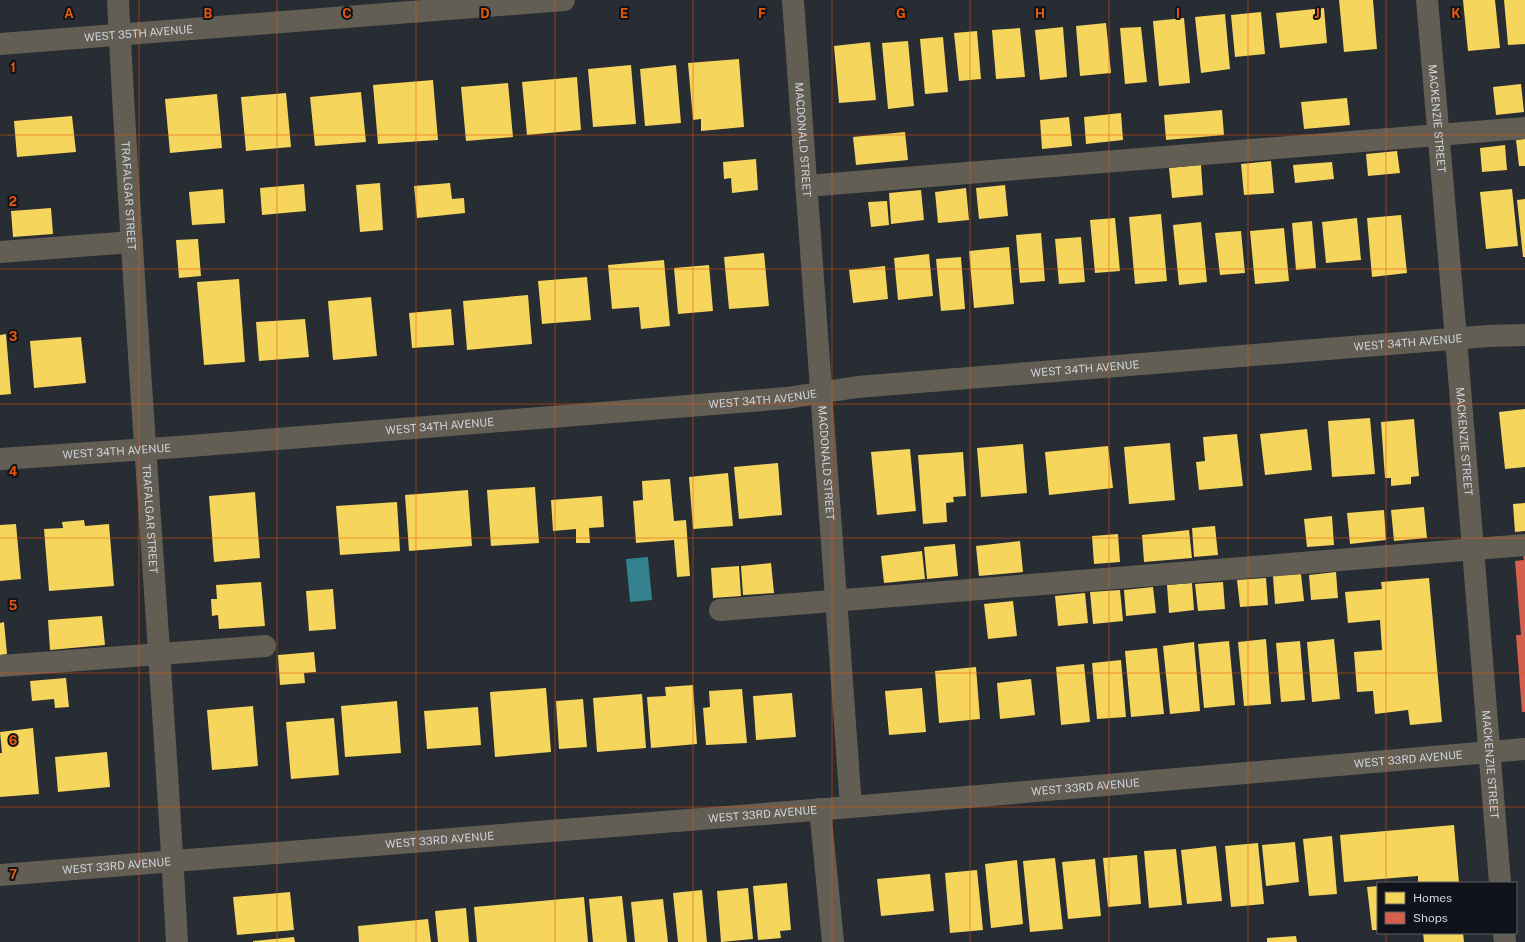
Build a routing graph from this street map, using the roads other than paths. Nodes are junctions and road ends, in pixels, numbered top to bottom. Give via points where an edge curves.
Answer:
1 (118, 0) edge
2 (564, 0) edge
3 (793, 0) edge
4 (1427, 0) edge
5 (121, 35) junction
6 (0, 44) edge
7 (1525, 128) edge
8 (1438, 135) junction
9 (806, 186) junction
10 (132, 242) junction
11 (0, 252) edge
12 (1525, 335) edge
13 (1456, 339) junction
14 (821, 392) junction
15 (146, 449) junction
16 (0, 458) edge
17 (1525, 545) edge
18 (1473, 549) junction
19 (836, 601) junction
20 (720, 610) dead end
21 (265, 646) dead end
22 (160, 654) junction
23 (0, 666) edge
24 (1525, 749) edge
25 (1490, 752) junction
26 (851, 807) junction
27 (820, 809) junction
28 (173, 862) junction
29 (0, 876) edge
30 (1500, 882) edge
31 (178, 942) edge
32 (833, 942) edge

1 - 5 street, TRAFALGAR STREET
2 - 5 street, WEST 35TH AVENUE
3 - 9 street, MACDONALD STREET
4 - 8 street, MACKENZIE STREET
5 - 6 street, WEST 35TH AVENUE
5 - 10 street, TRAFALGAR STREET
7 - 8 street
8 - 9 street
8 - 13 street, MACKENZIE STREET
9 - 14 street, MACDONALD STREET
10 - 11 street
10 - 15 street, TRAFALGAR STREET
12 - 13 street, WEST 34TH AVENUE
13 - 14 street, WEST 34TH AVENUE via 852,387
13 - 18 street, MACKENZIE STREET
14 - 15 street, WEST 34TH AVENUE via 787,398
14 - 19 street, MACDONALD STREET
15 - 16 street, WEST 34TH AVENUE
15 - 22 street, TRAFALGAR STREET
17 - 18 street
18 - 19 street
18 - 25 street, MACKENZIE STREET
19 - 20 street
19 - 26 street, MACDONALD STREET
21 - 22 street
22 - 23 street
22 - 28 street, TRAFALGAR STREET
24 - 25 street, WEST 33RD AVENUE
25 - 26 street, WEST 33RD AVENUE
25 - 30 street, MACKENZIE STREET
26 - 27 street, WEST 33RD AVENUE
27 - 28 street, WEST 33RD AVENUE
27 - 32 street
28 - 29 street, WEST 33RD AVENUE
28 - 31 street, TRAFALGAR STREET

